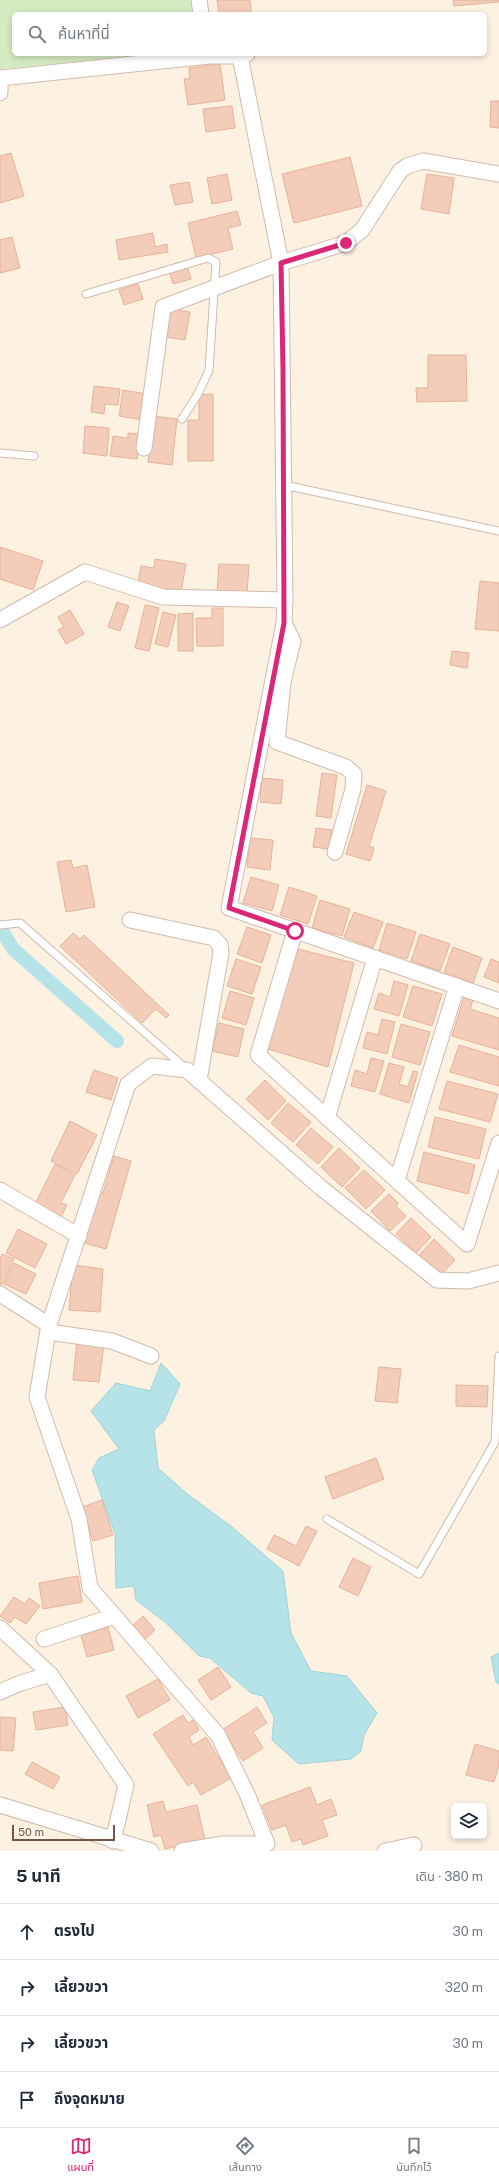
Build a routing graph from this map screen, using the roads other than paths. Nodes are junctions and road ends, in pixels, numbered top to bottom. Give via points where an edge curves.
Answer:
1 (199, 0) edge
2 (201, 12) edge
3 (200, 56) edge
4 (244, 56) edge
5 (0, 92) edge
6 (499, 174) edge
7 (281, 263) junction
8 (216, 287) junction
9 (86, 294) dead end
10 (182, 419) dead end
11 (144, 448) dead end
12 (0, 453) edge
13 (34, 456) dead end
14 (284, 485) junction
15 (499, 531) edge
16 (285, 600) junction
17 (0, 620) edge
18 (284, 623) junction
19 (335, 852) dead end
20 (130, 920) dead end
21 (0, 925) edge
22 (295, 931) junction
23 (375, 958) junction
24 (457, 986) junction
25 (499, 1001) edge
26 (187, 1070) junction
27 (199, 1080) junction
28 (327, 1118) junction
29 (499, 1143) edge
30 (397, 1180) junction
31 (0, 1190) edge
32 (79, 1236) junction
33 (499, 1273) edge
34 (0, 1294) edge
35 (48, 1328) junction
36 (151, 1356) dead end
37 (499, 1356) edge
38 (327, 1519) dead end
39 (114, 1616) junction
40 (0, 1628) edge
41 (44, 1640) dead end
42 (50, 1674) junction
43 (0, 1692) edge
44 (0, 1805) edge
45 (113, 1841) junction
46 (414, 1845) dead end
47 (268, 1848) edge
48 (151, 1851) edge
49 (182, 1851) edge
50 (385, 1851) edge

1 - 2 street
3 - 5 street via 0,78
4 - 7 street
6 - 7 street via 423,161 407,166 400,171 362,230 346,243
7 - 8 street
7 - 14 street
8 - 9 lane via 216,262 208,258
8 - 10 lane via 209,370
8 - 11 street via 163,306
12 - 13 lane
14 - 15 lane
14 - 16 street
16 - 17 street via 163,597 84,572
16 - 18 street
18 - 19 street via 293,641 283,682 277,742 346,767 354,774 353,789
18 - 22 street via 229,908
20 - 27 street via 214,938 220,945
21 - 26 lane via 20,924
22 - 23 street
22 - 28 street via 258,1055
23 - 24 street
23 - 28 street
24 - 25 street
24 - 30 street
26 - 27 street
26 - 32 street via 152,1066 128,1084
27 - 33 street via 320,1187 437,1280 468,1281
28 - 30 street
29 - 30 street via 467,1244
31 - 32 street
32 - 35 street
34 - 35 street
35 - 36 street via 112,1341
35 - 39 street via 37,1397 79,1519 90,1588
37 - 38 lane via 495,1442 419,1574
39 - 41 street
39 - 47 street via 218,1735 247,1794
40 - 42 street
42 - 43 street
42 - 45 street via 126,1785
44 - 45 street
45 - 48 street
46 - 50 street
47 - 49 street via 224,1844

